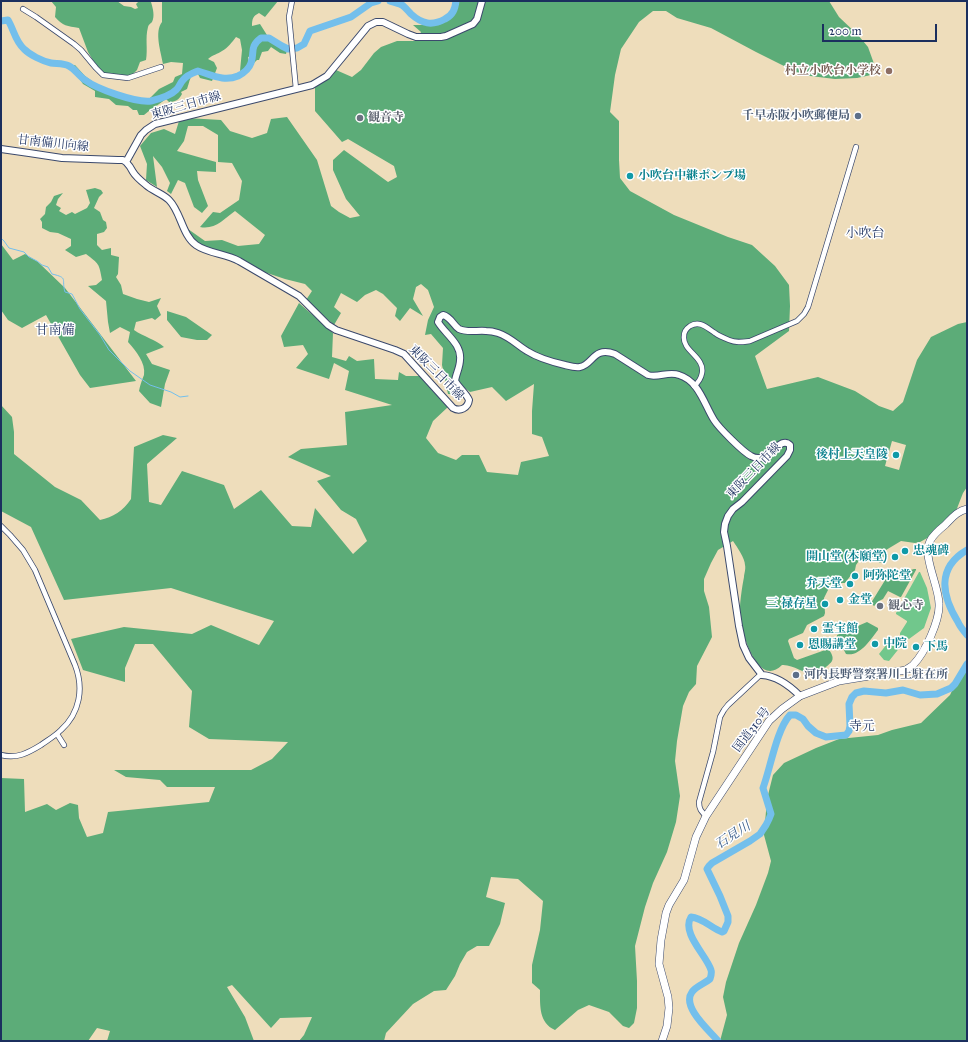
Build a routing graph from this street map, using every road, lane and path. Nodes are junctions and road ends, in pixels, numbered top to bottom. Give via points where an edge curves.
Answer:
1 (292, 1) edge
2 (482, 1) edge
3 (24, 9) dead end
4 (161, 67) dead end
5 (296, 89) junction
6 (856, 147) dead end
7 (1, 149) edge
8 (126, 162) junction
9 (694, 386) junction
10 (967, 509) edge
11 (1, 526) edge
12 (762, 675) junction
13 (800, 696) junction
14 (57, 734) junction
15 (64, 745) dead end
16 (1, 755) edge
17 (706, 816) junction
18 (662, 1041) edge

1 - 5 street via 289,17
2 - 5 main road, 東阪三日市線 via 473,24 446,36 416,37 383,22 372,24 327,76 312,85
3 - 4 street via 74,44 104,75 128,78
5 - 8 main road, 東阪三日市線 via 155,124 141,135
6 - 9 street via 804,314 793,323 743,342 726,339 701,324 690,326 685,332 684,340 702,365 700,380
7 - 8 main road, 甘南備川向線 via 62,158
8 - 9 main road, 東阪三日市線 via 133,173 151,190 169,200 195,245 233,258 295,294 336,330 404,354 456,410 464,408 469,400 455,381 460,354 453,340 438,322 443,315 460,329 499,334 511,339 528,352 562,364 580,367 598,354 610,352 648,375 677,374
9 - 12 main road, 東阪三日市線 via 714,421 750,456 760,458 781,443 788,442 790,445 787,456 733,509 728,516 724,532 743,645
10 - 13 highway, 国道310号 via 959,512 930,541 928,551 940,605 933,632 913,664 906,670 840,681
11 - 14 street via 23,550 35,570 80,681 77,707 71,719
12 - 13 main road via 776,678
12 - 17 street via 728,705 720,717 716,743 699,802 700,810
13 - 17 highway, 国道310号 via 769,721
14 - 15 street
14 - 16 street via 27,754
17 - 18 highway, 国道310号 via 696,837 684,880 669,905 662,933 659,964 669,1008

